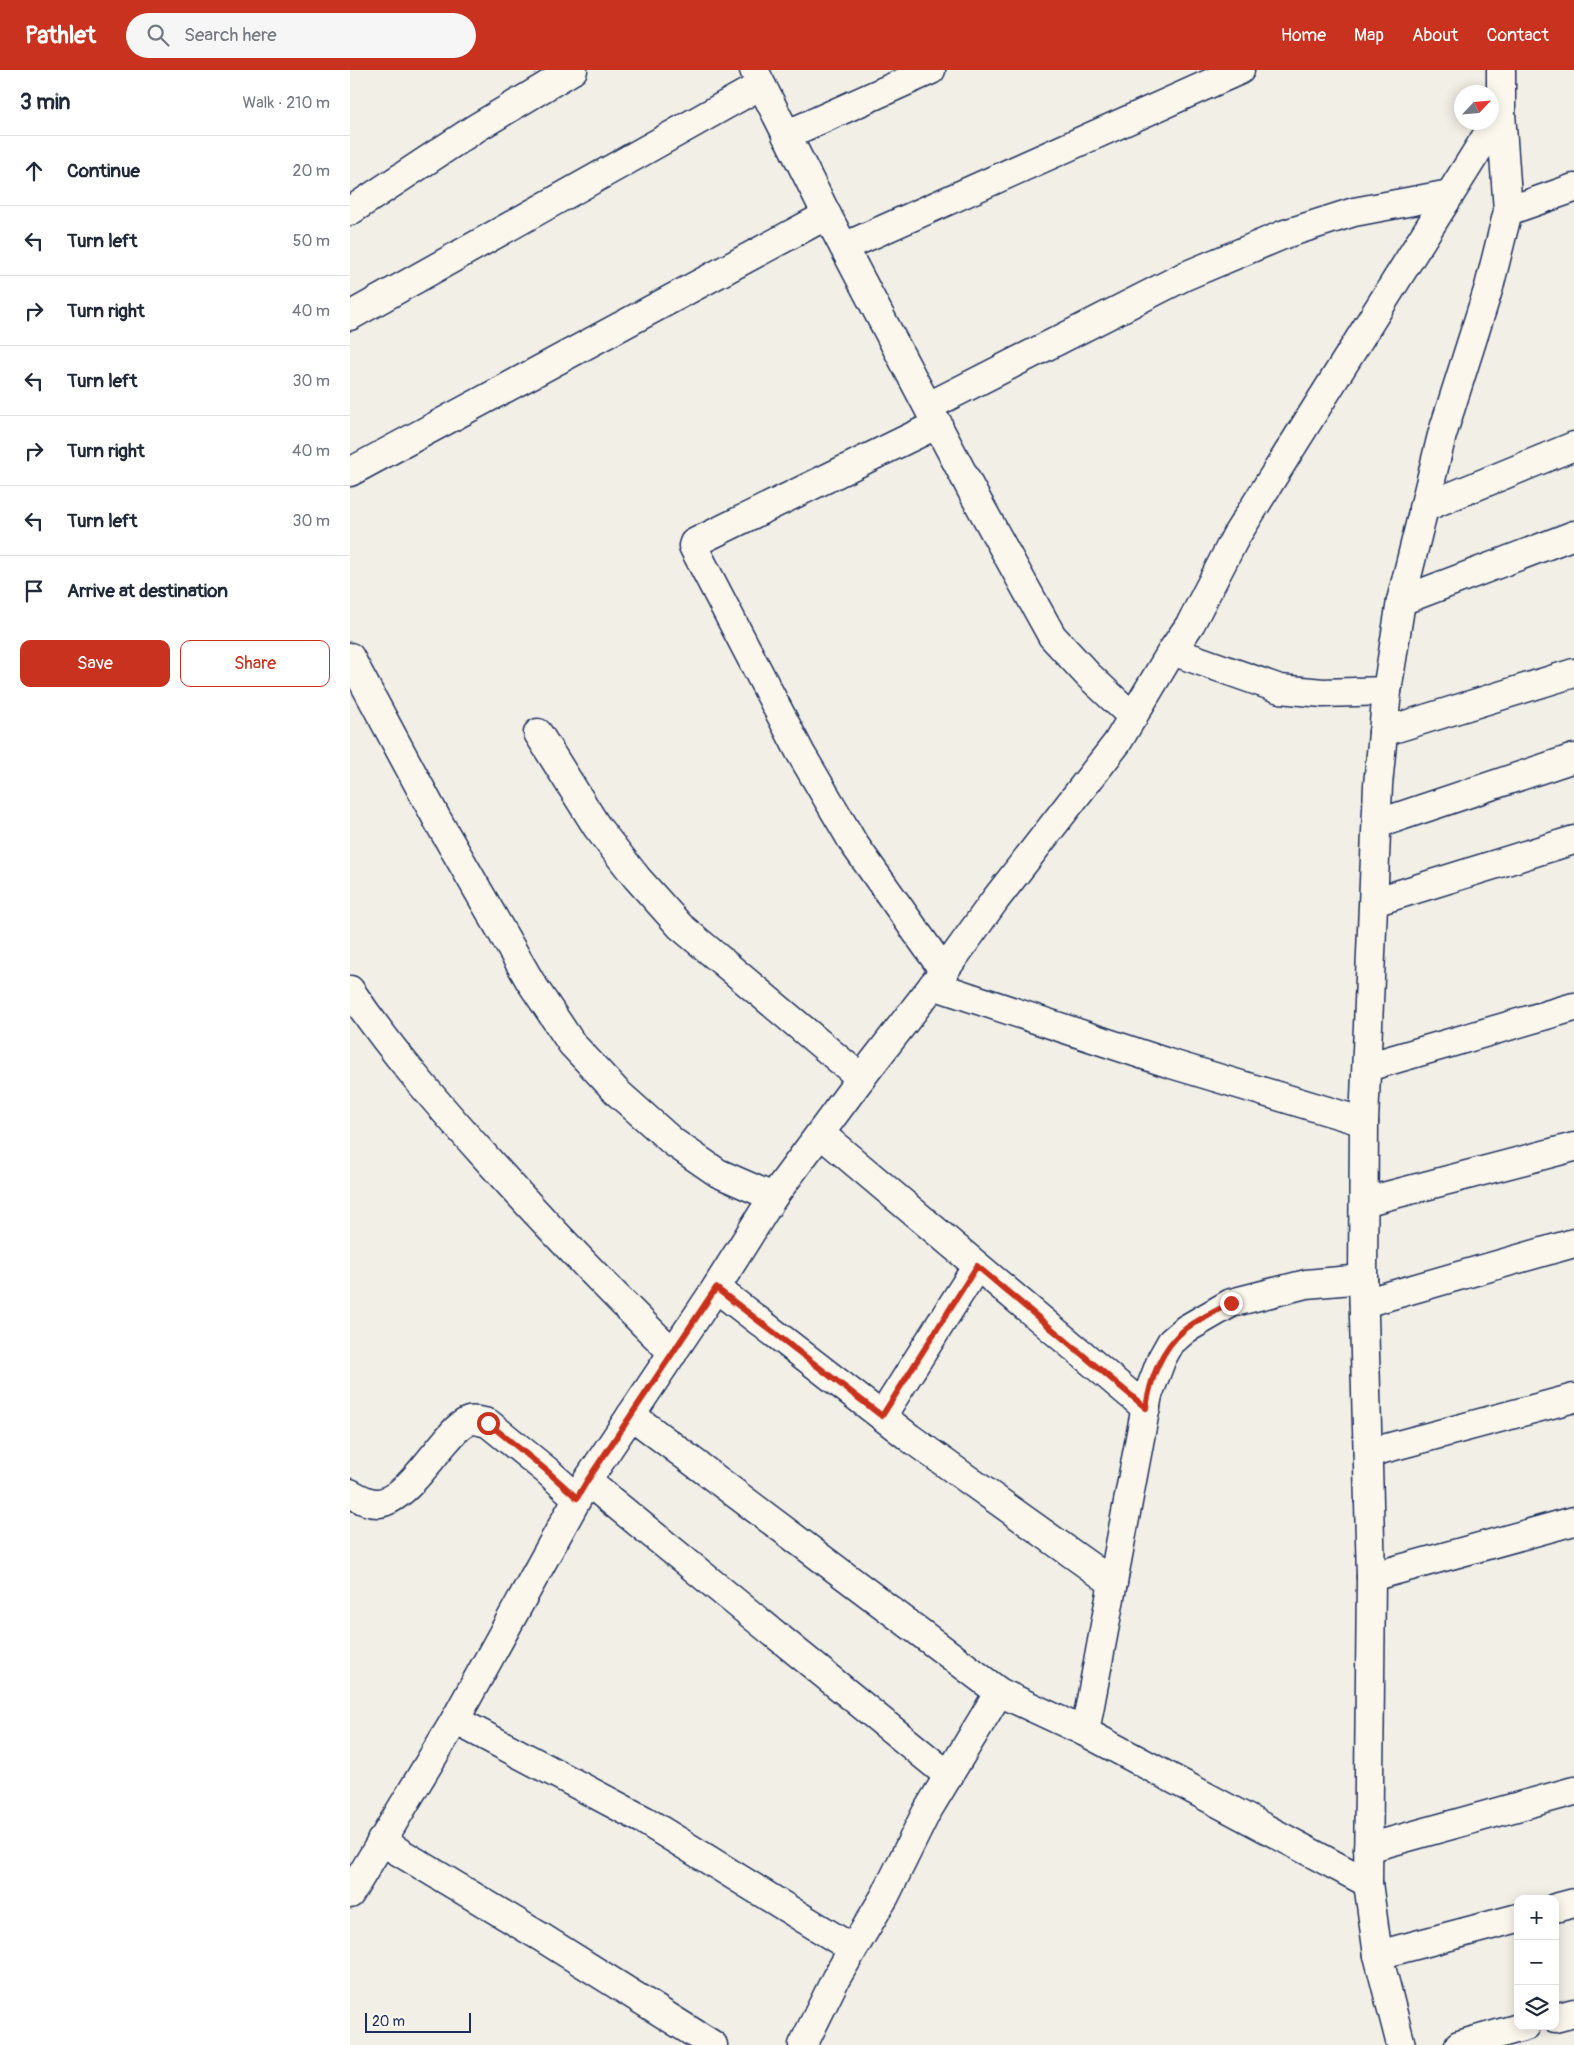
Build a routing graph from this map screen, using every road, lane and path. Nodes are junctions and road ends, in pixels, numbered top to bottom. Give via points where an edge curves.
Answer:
1 (572, 70) edge
2 (931, 70) edge
3 (1240, 70) edge
4 (1501, 70) edge
5 (758, 78) edge
6 (1501, 113) junction
7 (786, 134) junction
8 (1574, 188) edge
9 (1450, 194) junction
10 (350, 211) edge
11 (1508, 211) junction
12 (827, 215) junction
13 (844, 247) junction
14 (350, 316) edge
15 (933, 415) junction
16 (1574, 446) edge
17 (350, 472) edge
18 (1423, 508) junction
19 (1574, 535) edge
20 (1401, 601) junction
21 (1172, 651) junction
22 (350, 657) edge
23 (1574, 673) edge
24 (1387, 691) junction
25 (1134, 717) junction
26 (1383, 732) junction
27 (538, 733) dead end
28 (1574, 758) edge
29 (1377, 824) junction
30 (1574, 840) edge
31 (1374, 902) junction
32 (939, 978) junction
33 (350, 990) edge
34 (1574, 1007) edge
35 (1367, 1067) junction
36 (861, 1078) junction
37 (1364, 1122) junction
38 (821, 1134) junction
39 (1574, 1146) edge
40 (773, 1197) junction
41 (1364, 1202) junction
42 (1574, 1243) edge
43 (977, 1266) junction
44 (716, 1288) junction
45 (1363, 1291) junction
46 (672, 1352) junction
47 (1574, 1398) edge
48 (1146, 1408) junction
49 (631, 1415) junction
50 (882, 1416) junction
51 (1368, 1453) junction
52 (582, 1490) junction
53 (350, 1493) edge
54 (1574, 1522) edge
55 (1371, 1577) junction
56 (1113, 1584) junction
57 (999, 1692) junction
58 (455, 1720) junction
59 (1085, 1732) junction
60 (948, 1776) junction
61 (1574, 1792) edge
62 (381, 1840) junction
63 (1368, 1848) junction
64 (1368, 1883) junction
65 (350, 1894) edge
66 (1574, 1903) edge
67 (1559, 1907) edge
68 (1514, 1919) edge
69 (853, 1949) junction
70 (1378, 1955) junction
71 (1574, 2013) edge
72 (1559, 2017) edge
73 (1514, 2029) edge
74 (1392, 2038) edge
75 (713, 2045) edge
76 (803, 2045) edge
77 (1459, 2045) edge

1 - 10 street via 476,128
2 - 7 street
3 - 13 street
4 - 6 street
5 - 7 street
5 - 14 street
6 - 9 street
6 - 11 street
7 - 12 street
8 - 11 street
9 - 15 street via 1354,212 1285,234 1185,276
9 - 21 street via 1236,536 1191,623
11 - 18 street via 1489,287 1442,435
12 - 13 street
12 - 17 street
13 - 15 street
15 - 25 street via 1052,636 1075,663
15 - 32 street via 693,546 800,752
16 - 18 street
18 - 20 street
19 - 20 street
20 - 24 street
21 - 24 street via 1280,689 1323,693
21 - 25 street
22 - 40 street via 438,821 525,972 572,1044 618,1093 673,1142 718,1173
23 - 26 street
24 - 26 street
25 - 32 street
26 - 29 street
27 - 36 street via 596,827 680,926
28 - 29 street
29 - 31 street
30 - 31 street
31 - 35 street
32 - 36 street
32 - 37 street via 1168,1063
33 - 46 street via 408,1070 466,1136 533,1211
34 - 35 street
35 - 37 street
36 - 38 street
37 - 41 street
38 - 40 street
38 - 43 street
39 - 41 street
40 - 44 street
41 - 45 street
42 - 45 street
43 - 48 street
43 - 50 street
44 - 46 street
44 - 50 street
45 - 48 street via 1306,1284 1231,1303 1186,1329 1171,1342 1162,1358
45 - 51 street
46 - 49 street
47 - 51 street
48 - 56 street
49 - 52 street
49 - 57 street
50 - 56 street
51 - 55 street
52 - 53 street via 546,1470 488,1423 469,1421 456,1430 401,1492 377,1503 367,1502
52 - 58 street
52 - 60 street
54 - 55 street
55 - 63 street
56 - 59 street
57 - 59 street
57 - 60 street
58 - 62 street
58 - 69 street via 644,1820
59 - 64 street
60 - 69 street
61 - 63 street
62 - 65 street
62 - 75 street
63 - 64 street
64 - 70 street
66 - 67 street
68 - 70 street
69 - 76 street
70 - 74 street
71 - 72 street
73 - 77 street

